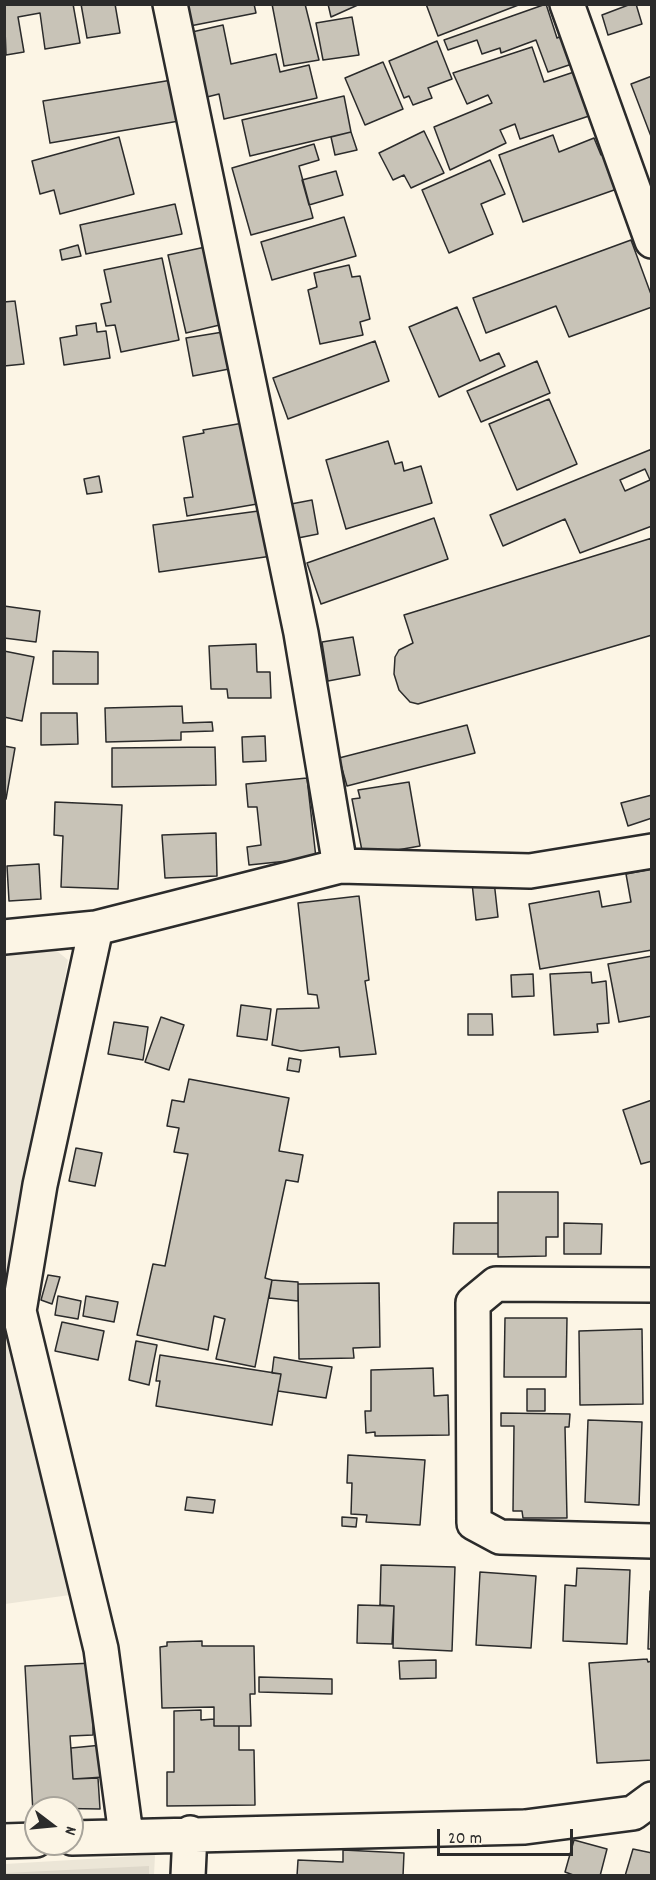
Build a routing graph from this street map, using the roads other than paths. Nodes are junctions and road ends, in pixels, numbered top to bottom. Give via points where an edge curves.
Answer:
1 (170, 4) edge
2 (567, 4) edge
3 (651, 241) edge
4 (651, 851) edge
5 (340, 866) junction
6 (96, 928) junction
7 (4, 937) edge
8 (651, 1285) edge
9 (651, 1541) edge
10 (651, 1799) edge
11 (190, 1833) junction
12 (126, 1835) junction
13 (84, 1837) edge
14 (24, 1840) edge
15 (4, 1841) edge
16 (188, 1875) edge

1 - 5 street via 301,633
2 - 3 street
4 - 5 street via 530,871
5 - 6 street
6 - 7 street
6 - 12 street via 40,1185 19,1311 102,1649
8 - 9 street via 496,1284 473,1303 474,1523 500,1537
10 - 11 street via 633,1813 525,1827
11 - 12 street
11 - 16 street
12 - 13 street
14 - 15 street

